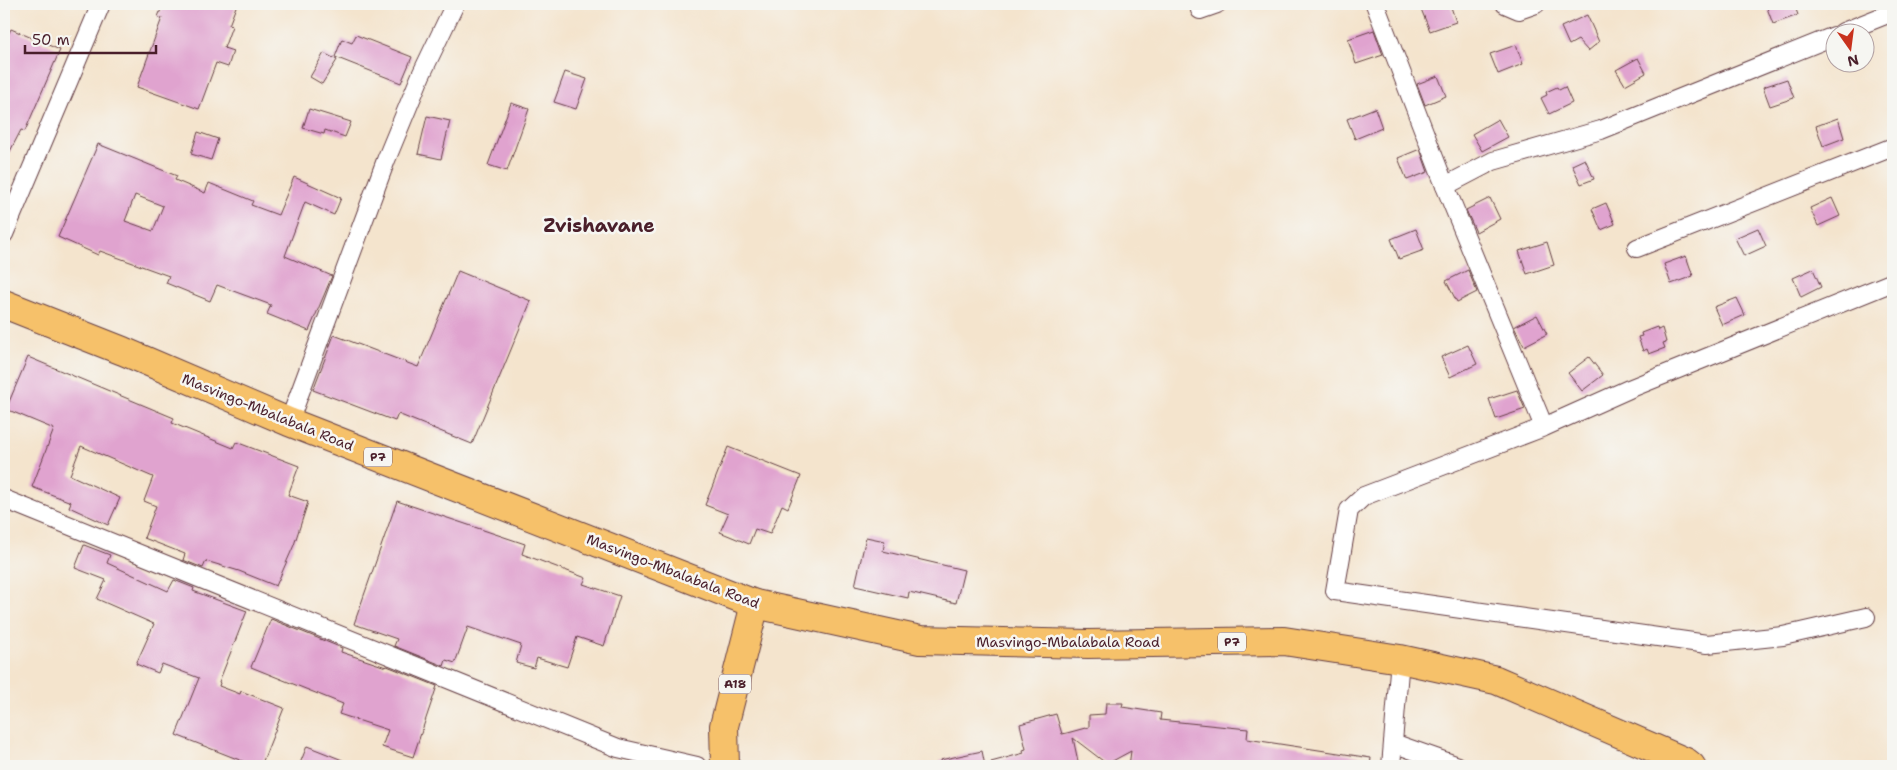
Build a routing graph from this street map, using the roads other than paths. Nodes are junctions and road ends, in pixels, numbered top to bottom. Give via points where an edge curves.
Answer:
1 (101, 4) edge
2 (455, 4) edge
3 (1217, 4) edge
4 (1375, 4) edge
5 (1505, 4) edge
6 (1536, 4) edge
7 (1200, 10) dead end
8 (1893, 12) edge
9 (1868, 22) edge
10 (1824, 40) edge
11 (1893, 147) edge
12 (1445, 186) junction
13 (4, 234) edge
14 (1637, 248) dead end
15 (1893, 282) edge
16 (4, 304) edge
17 (289, 422) junction
18 (1544, 427) junction
19 (4, 499) edge
20 (754, 604) junction
21 (1866, 617) dead end
22 (1400, 659) junction
23 (1393, 743) junction
24 (697, 766) edge
25 (725, 766) edge
26 (1391, 766) edge
27 (1458, 766) edge
28 (1691, 766) edge

1 - 13 street
2 - 17 street via 386,160
3 - 7 street
4 - 12 street
5 - 6 street via 1519,10
8 - 9 street
10 - 12 street via 1601,130 1493,161
11 - 14 street
12 - 18 street
15 - 18 street
16 - 17 highway, Masvingo-Mbalabala Road / P7
17 - 20 highway, Masvingo-Mbalabala Road / P7
18 - 21 street via 1364,496 1349,510 1335,591 1708,644 1783,636
19 - 24 street via 618,748
20 - 22 highway, Masvingo-Mbalabala Road / P7 via 920,640 1088,644 1284,641
20 - 25 highway, A18 via 724,726
22 - 23 street
22 - 28 highway, Masvingo-Mbalabala Road / P7 via 1496,680
23 - 26 street
23 - 27 street

